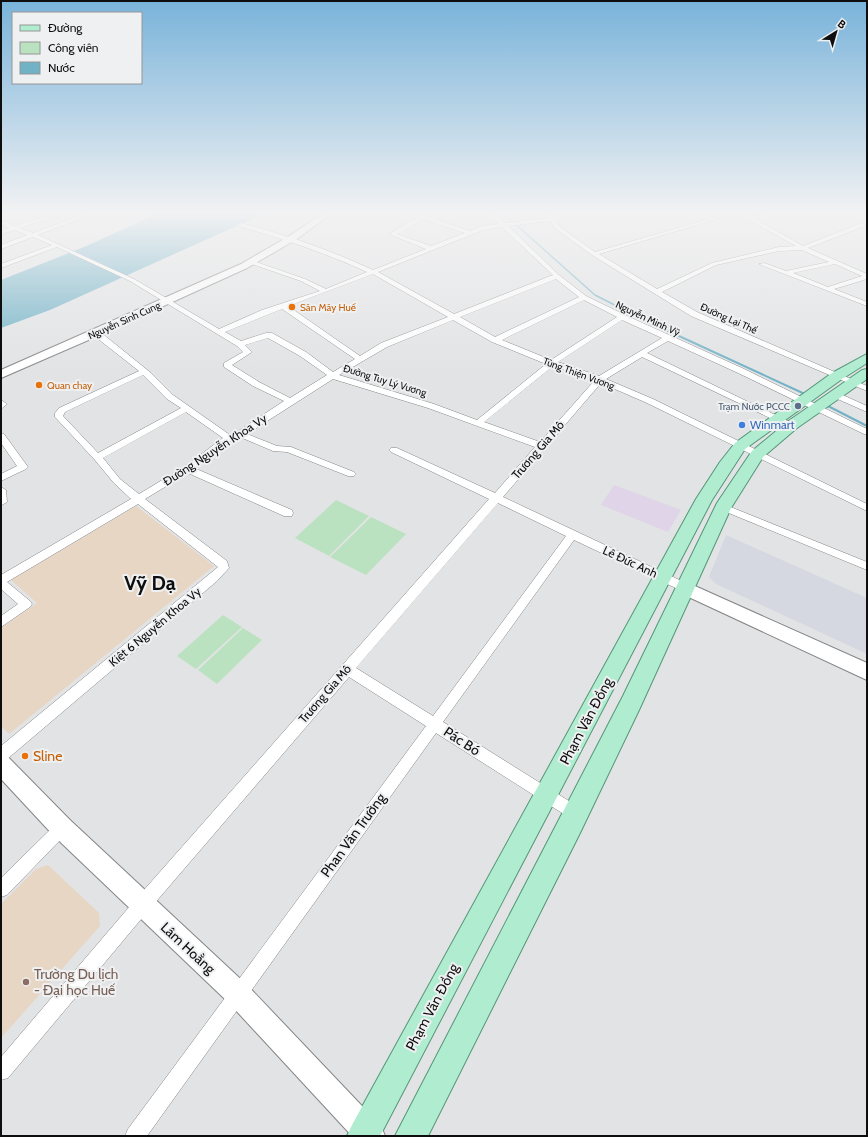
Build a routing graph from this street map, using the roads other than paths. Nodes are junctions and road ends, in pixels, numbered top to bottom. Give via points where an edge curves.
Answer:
1 (104, 267) edge
2 (240, 267) edge
3 (266, 267) edge
4 (362, 267) edge
5 (384, 267) edge
6 (548, 267) edge
7 (616, 267) edge
8 (708, 267) edge
9 (770, 267) edge
10 (814, 267) edge
11 (848, 267) edge
12 (372, 272) junction
13 (785, 273) junction
14 (557, 276) junction
15 (867, 277) edge
16 (827, 289) junction
17 (326, 291) junction
18 (657, 292) junction
19 (584, 297) junction
20 (168, 300) junction
21 (866, 303) edge
22 (284, 307) junction
23 (622, 317) junction
24 (455, 318) junction
25 (218, 332) junction
26 (96, 333) junction
27 (667, 338) junction
28 (495, 340) junction
29 (240, 344) junction
30 (642, 354) junction
31 (867, 358) edge
32 (360, 360) junction
33 (552, 363) junction
34 (144, 372) junction
35 (867, 373) edge
36 (1, 374) edge
37 (333, 376) junction
38 (837, 376) junction
39 (600, 379) junction
40 (853, 383) junction
41 (867, 389) edge
42 (817, 400) junction
43 (290, 401) junction
44 (1, 403) edge
45 (1, 406) edge
46 (186, 409) junction
47 (867, 409) edge
48 (785, 421) junction
49 (478, 423) junction
50 (867, 432) edge
51 (240, 434) junction
52 (1, 436) edge
53 (229, 438) junction
54 (542, 446) junction
55 (394, 450) dead end
56 (749, 450) junction
57 (97, 457) junction
58 (187, 469) junction
59 (351, 474) dead end
60 (1, 478) edge
61 (1, 490) edge
62 (495, 499) junction
63 (138, 500) junction
64 (2, 502) dead end
65 (723, 506) junction
66 (867, 508) edge
67 (288, 513) dead end
68 (572, 534) junction
69 (867, 566) edge
70 (662, 577) junction
71 (1, 581) edge
72 (686, 588) junction
73 (1, 622) edge
74 (347, 669) junction
75 (867, 672) edge
76 (435, 723) junction
77 (1, 755) edge
78 (1, 764) edge
79 (546, 795) junction
80 (575, 814) junction
81 (62, 828) junction
82 (1, 889) edge
83 (142, 905) junction
84 (238, 994) junction
85 (1, 1071) edge
86 (366, 1134) edge
87 (135, 1136) edge
88 (411, 1136) edge

1 - 20 street
2 - 20 main road, Nguyễn Sinh Cung
3 - 17 street
4 - 12 street, Tùng Thiện Vương
5 - 12 street
6 - 14 street, Nguyễn Minh Vỹ
7 - 18 street, Đường Lại Thế
8 - 18 street
9 - 13 street
10 - 13 street
11 - 15 street
12 - 17 street
12 - 24 street, Tùng Thiện Vương
13 - 16 street
14 - 19 street, Nguyễn Minh Vỹ
14 - 24 street, Đường Nguyễn Khoa Vy
15 - 16 street
16 - 21 street
17 - 22 street
18 - 38 street, Đường Lại Thế via 717,324
19 - 23 street, Nguyễn Minh Vỹ
19 - 28 street
20 - 25 street
20 - 26 main road, Nguyễn Sinh Cung
22 - 25 street via 265,312
22 - 32 street
23 - 27 street, Nguyễn Minh Vỹ
23 - 33 street
24 - 28 street, Tùng Thiện Vương
24 - 32 street, Đường Nguyễn Khoa Vy via 384,345
25 - 29 street
26 - 34 street
26 - 36 main road, Nguyễn Sinh Cung
27 - 30 street, Trương Gia Mô
27 - 42 street, Nguyễn Minh Vỹ
28 - 33 street, Tùng Thiện Vương
29 - 37 street, Đường Tuy Lý Vương via 269,335 303,354
29 - 43 street via 248,352 227,365 256,384
30 - 39 street, Trương Gia Mô
30 - 48 street
31 - 38 main road, Phạm Văn Đồng
32 - 37 street, Đường Nguyễn Khoa Vy
33 - 39 street, Tùng Thiện Vương
33 - 49 street
34 - 46 street
34 - 57 street via 59,413 59,417
35 - 40 main road, Phạm Văn Đồng
37 - 43 street, Đường Nguyễn Khoa Vy
37 - 49 street, Đường Tuy Lý Vương
38 - 40 street, Đường Lại Thế
38 - 42 main road, Phạm Văn Đồng
39 - 54 street, Trương Gia Mô
39 - 56 street, Tùng Thiện Vương
40 - 41 street, Đường Lại Thế
40 - 42 main road, Phạm Văn Đồng
42 - 47 street
42 - 48 main road, Phạm Văn Đồng
42 - 50 street
43 - 51 street, Đường Nguyễn Khoa Vy
44 - 45 street
46 - 53 street
46 - 57 street
48 - 56 main road, Phạm Văn Đồng
49 - 54 street, Đường Tuy Lý Vương
51 - 53 street, Đường Nguyễn Khoa Vy
51 - 59 street
52 - 60 street via 23,467
53 - 58 street, Đường Nguyễn Khoa Vy
54 - 62 street, Trương Gia Mô
55 - 62 street, Lê Đức Anh
56 - 65 main road, Phạm Văn Đồng
56 - 66 street, Tùng Thiện Vương
56 - 70 main road, Phạm Văn Đồng via 725,466
57 - 63 street via 117,481
58 - 63 street, Đường Nguyễn Khoa Vy
58 - 67 street
61 - 64 street
62 - 68 street, Lê Đức Anh
62 - 74 street, Trương Gia Mô
63 - 71 street, Đường Nguyễn Khoa Vy
63 - 77 street, Kiệt 6 Nguyễn Khoa Vy via 223,564 223,570
65 - 69 street
65 - 72 main road, Phạm Văn Đồng
68 - 70 street, Lê Đức Anh
68 - 76 street, Phan Văn Trường
70 - 72 street, Lê Đức Anh
70 - 79 main road, Phạm Văn Đồng
71 - 73 street, Đường Nguyễn Khoa Vy via 26,604
72 - 75 main road, Lê Đức Anh
72 - 80 main road, Phạm Văn Đồng
74 - 76 street, Pác Bó
74 - 83 street, Trương Gia Mô
76 - 79 street, Pác Bó
76 - 84 street, Phan Văn Trường
78 - 81 main road, Lâm Hoằng
79 - 80 street, Pác Bó
79 - 86 main road, Phạm Văn Đồng
80 - 88 main road, Phạm Văn Đồng
81 - 82 street
81 - 83 main road, Lâm Hoằng
83 - 84 main road, Lâm Hoằng
83 - 85 street, Trương Gia Mô
84 - 86 main road, Lâm Hoằng
84 - 87 street, Phan Văn Trường

